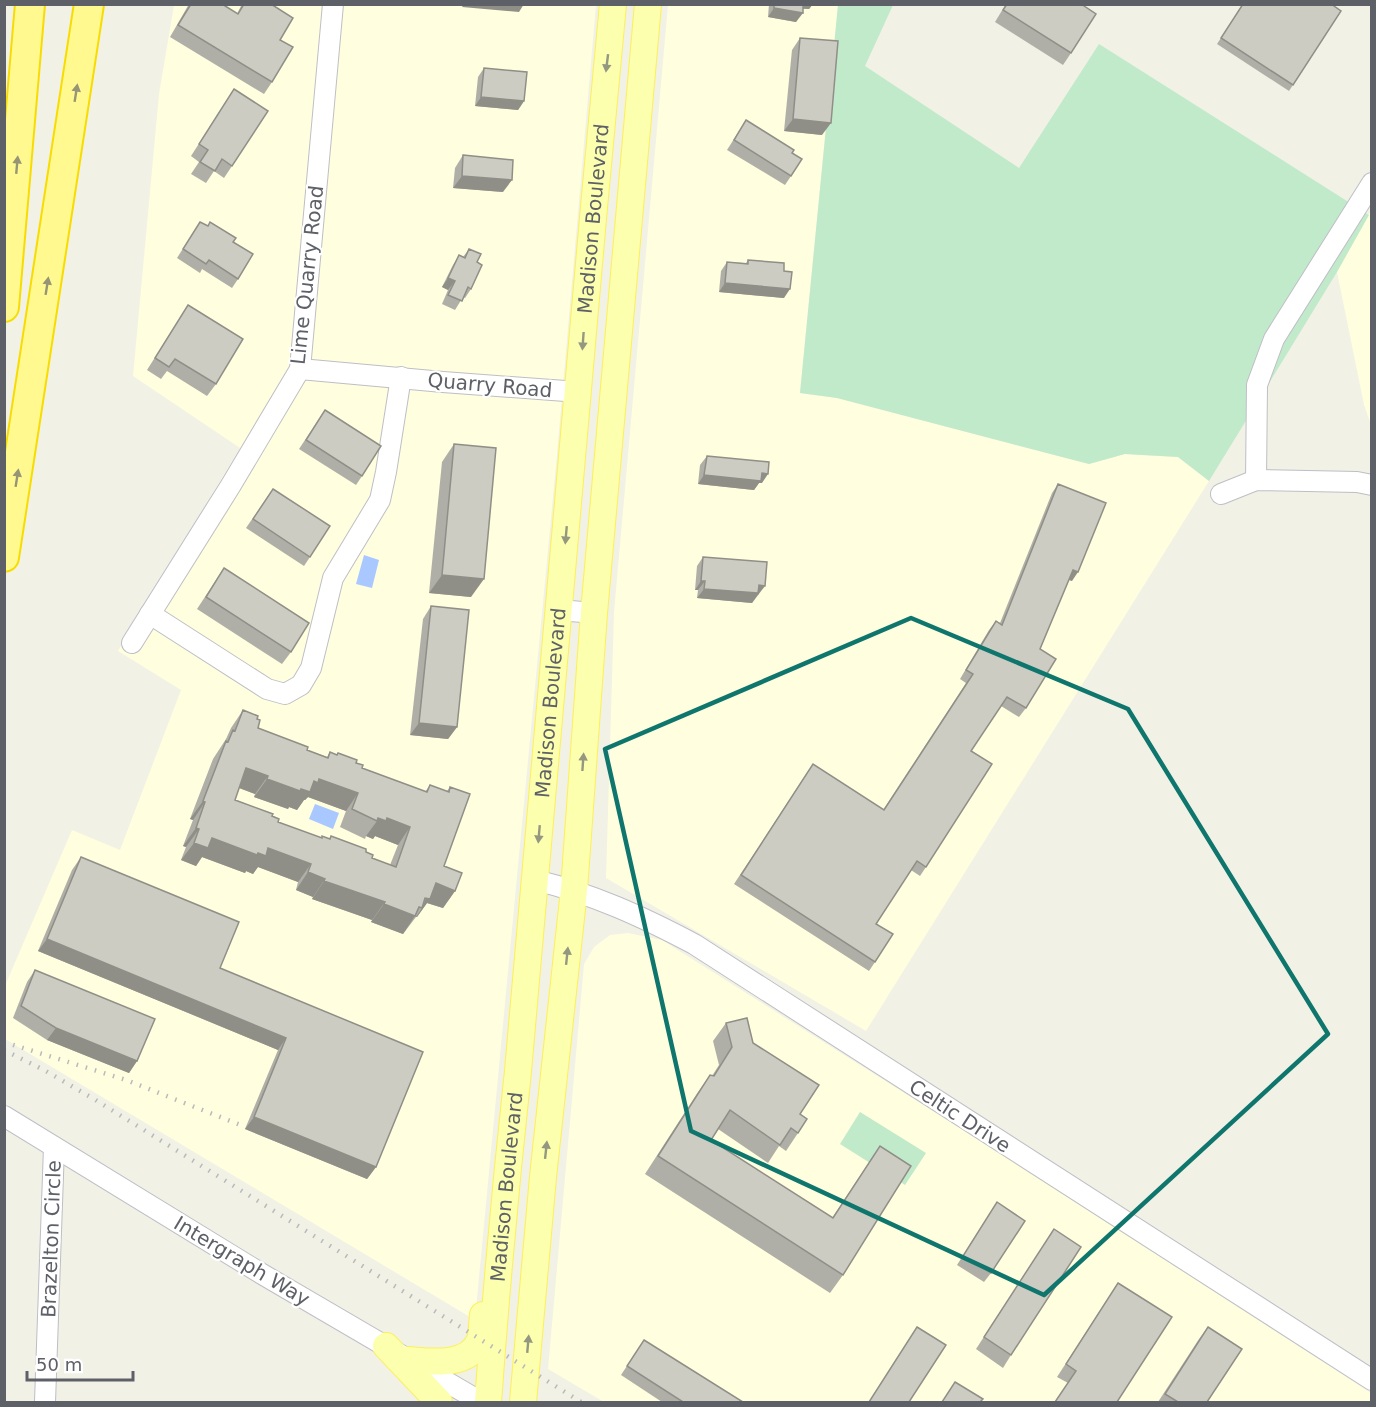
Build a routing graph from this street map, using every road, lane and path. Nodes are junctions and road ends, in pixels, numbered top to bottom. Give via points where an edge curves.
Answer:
1 (30, 4) edge
2 (89, 4) edge
3 (333, 4) edge
4 (614, 4) edge
5 (648, 4) edge
6 (1371, 183) edge
7 (4, 307) edge
8 (300, 369) junction
9 (401, 377) junction
10 (579, 392) junction
11 (1256, 480) junction
12 (1371, 485) edge
13 (1221, 494) dead end
14 (4, 557) edge
15 (559, 610) junction
16 (594, 613) junction
17 (150, 614) junction
18 (132, 643) dead end
19 (535, 880) junction
20 (574, 890) junction
21 (4, 1116) edge
22 (54, 1147) junction
23 (505, 1219) junction
24 (386, 1347) junction
25 (410, 1360) junction
26 (1371, 1380) edge
27 (45, 1402) edge
28 (439, 1402) edge
29 (481, 1402) edge
30 (488, 1402) edge
31 (523, 1402) edge

7 -> 1 highway
14 -> 2 highway
3 - 8 street, Lime Quarry Road
4 -> 10 main road, Madison Boulevard
5 - 16 main road, Madison Boulevard
6 - 11 street via 1274,339 1257,385
8 - 9 street, Quarry Road
8 - 17 street, Lime Quarry Road
9 - 10 street, Quarry Road
9 - 17 street, Quarry Road via 380,500 333,578 311,668 301,685 285,694 267,689
10 -> 15 main road, Madison Boulevard
11 - 12 street
11 - 13 street
15 - 16 street
15 -> 19 main road, Madison Boulevard
20 -> 16 main road, Madison Boulevard
17 - 18 street, Lime Quarry Road
19 - 20 street, Celtic Drive
19 - 23 main road, Madison Boulevard
20 - 26 street, Celtic Drive via 604,900 694,944
31 -> 20 main road, Madison Boulevard
21 - 22 street, Intergraph Way
22 - 24 street, Intergraph Way
22 - 27 street, Brazelton Circle
23 - 25 main road via 489,1277 480,1340 471,1352 441,1363
23 - 30 main road, Madison Boulevard
24 - 25 street, Intergraph Way
24 - 28 main road
25 - 29 street, Intergraph Way

